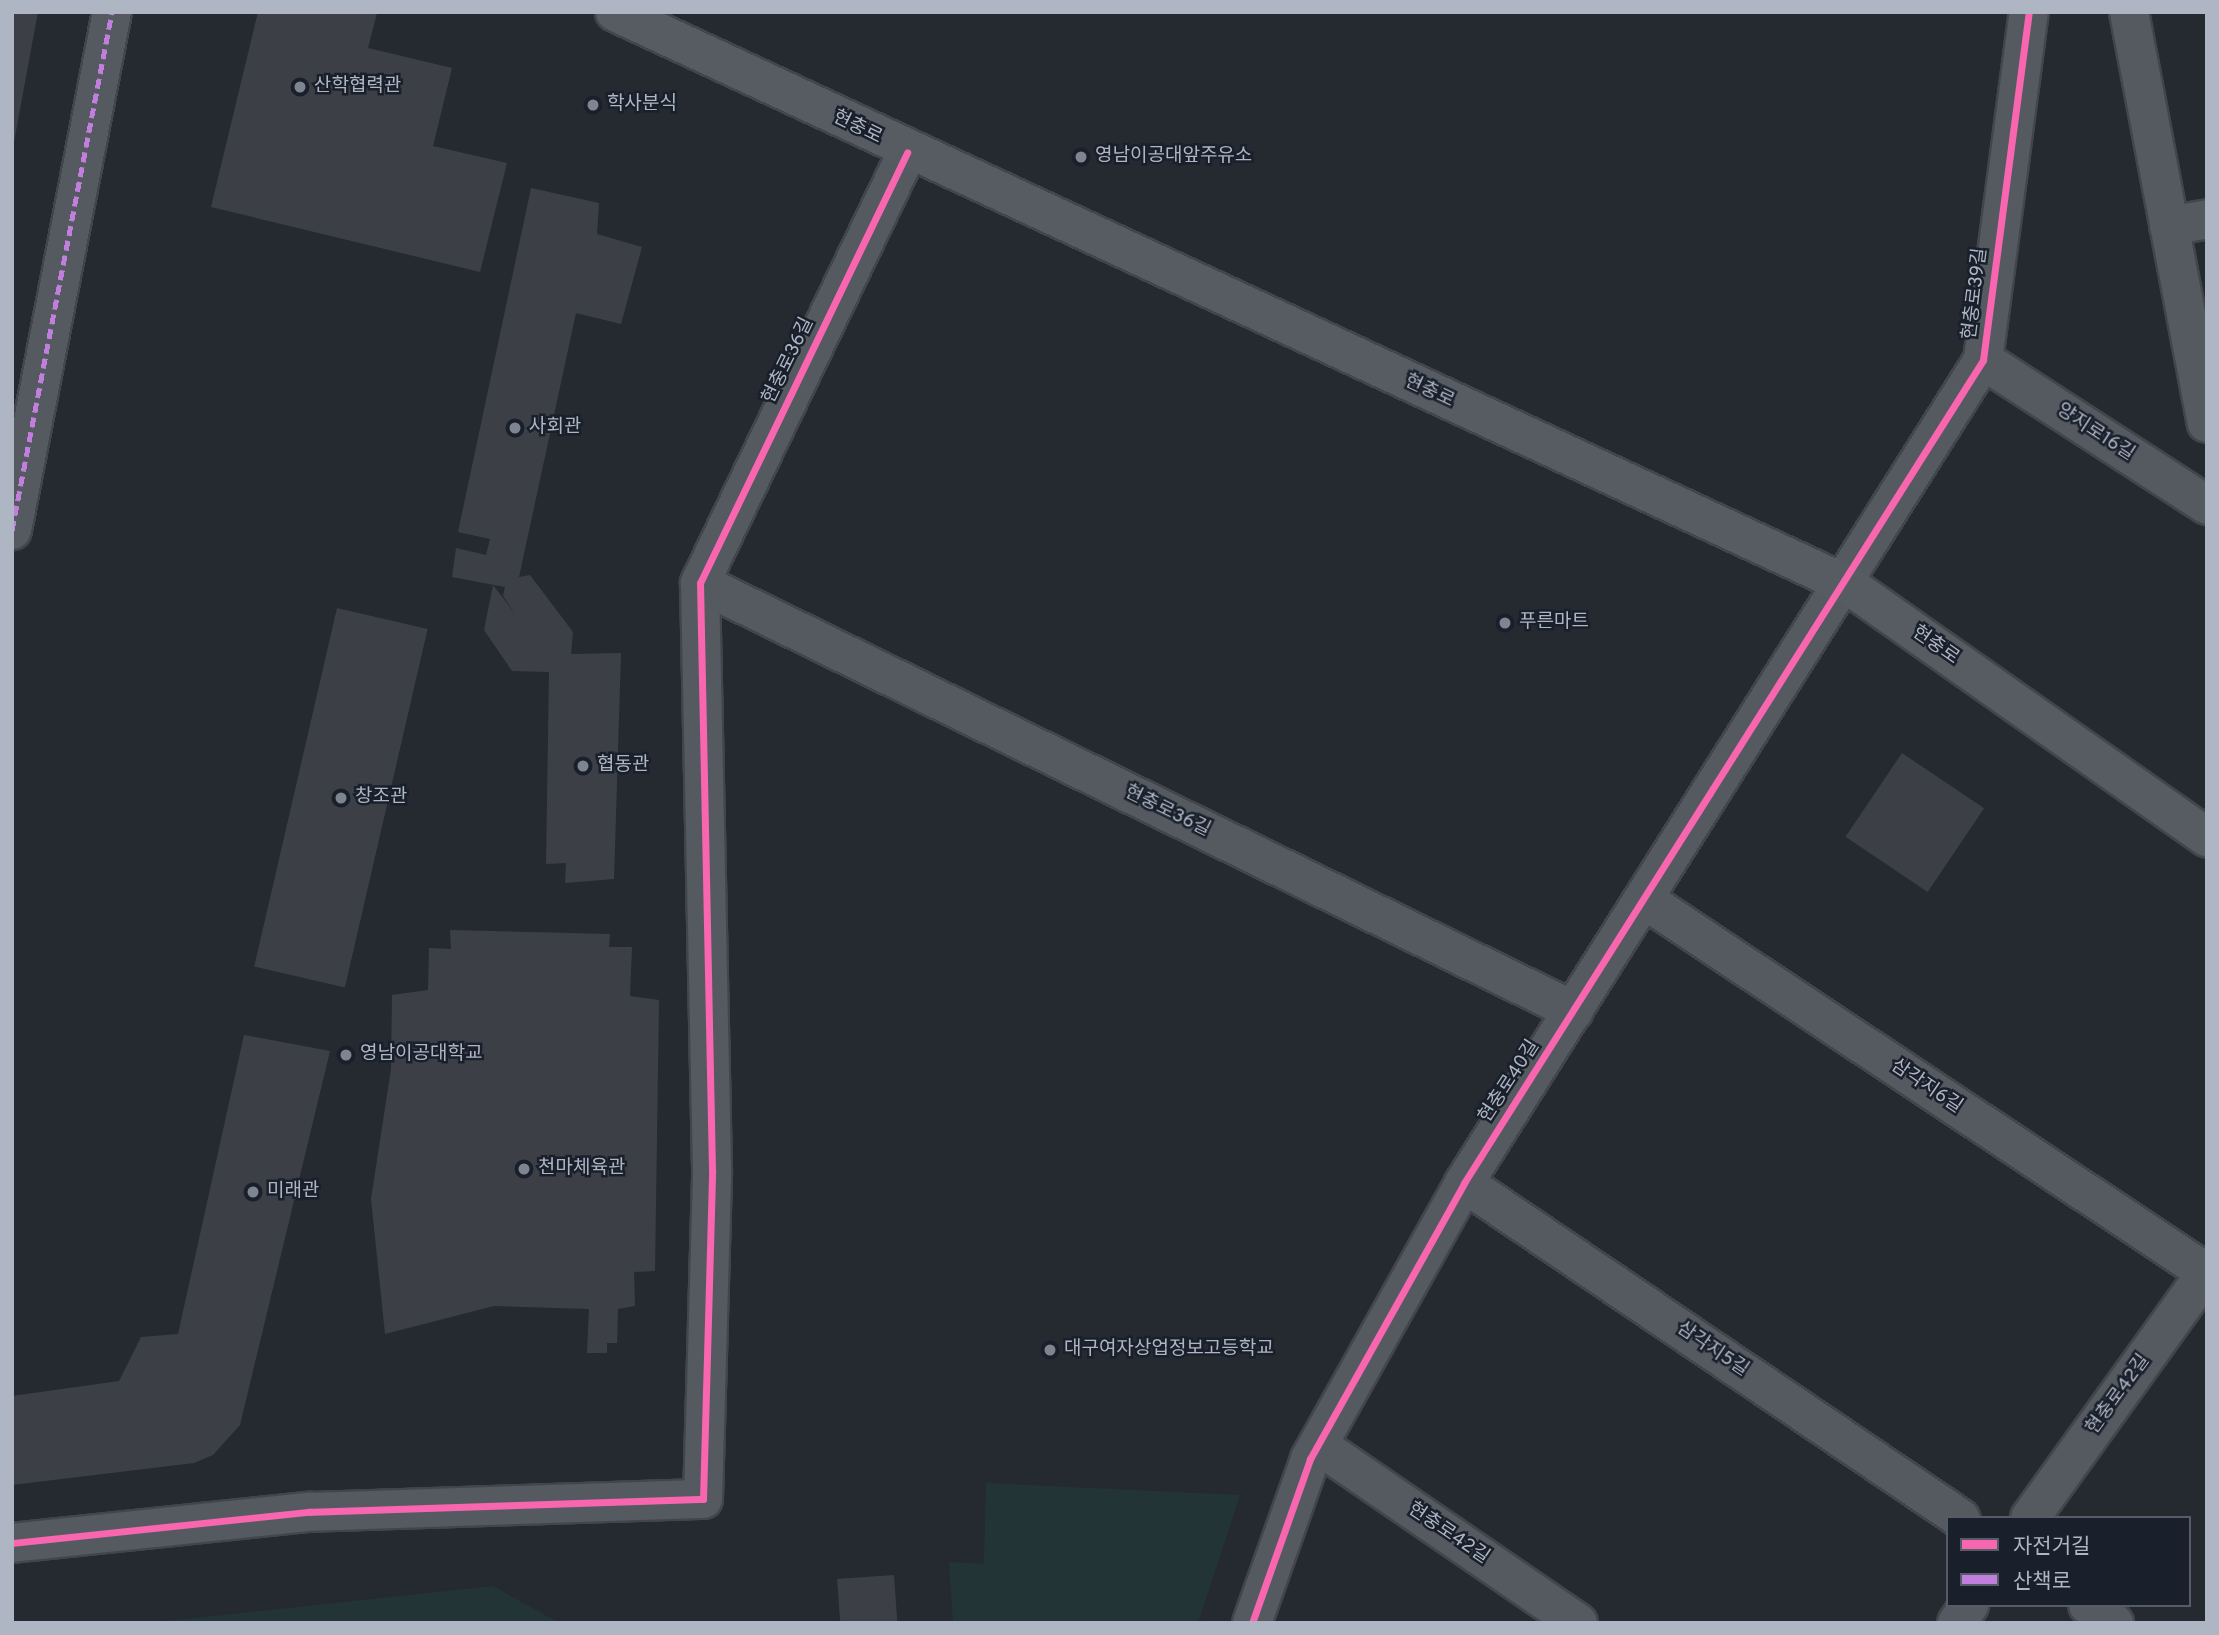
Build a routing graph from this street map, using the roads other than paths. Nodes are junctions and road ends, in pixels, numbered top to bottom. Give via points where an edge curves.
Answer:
1 (112, 12) edge
2 (615, 12) edge
3 (2029, 12) edge
4 (2129, 12) edge
5 (907, 152) junction
6 (2207, 219) edge
7 (2169, 226) junction
8 (1983, 360) junction
9 (2207, 423) edge
10 (2207, 505) edge
11 (12, 530) edge
12 (1841, 582) junction
13 (699, 583) junction
14 (2207, 836) edge
15 (1645, 900) junction
16 (1574, 1011) junction
17 (1464, 1183) junction
18 (2207, 1273) edge
19 (1318, 1445) junction
20 (1957, 1516) edge
21 (2031, 1516) edge
22 (12, 1543) edge
23 (1968, 1607) edge
24 (2091, 1607) edge
25 (1252, 1623) edge
26 (1578, 1623) edge
27 (1957, 1623) edge
28 (2114, 1623) edge

1 - 11 street
2 - 5 main road, 현충로
3 - 8 street, 현충로39길
4 - 7 street
5 - 12 main road, 현충로
5 - 13 street, 현충로36길
6 - 7 street
7 - 9 street
8 - 10 street, 양지로16길
8 - 12 street, 현충로39길
12 - 14 main road, 현충로
12 - 15 street, 현충로40길
13 - 16 street, 현충로36길
13 - 22 street via 712,1170 703,1499 309,1512
15 - 16 street, 현충로40길
15 - 18 street, 삼각지6길
16 - 17 street, 현충로40길
17 - 19 street, 현충로40길
17 - 20 street, 삼각지5길
18 - 21 street, 현충로42길
19 - 25 street, 현충로40길
19 - 26 street, 현충로42길
23 - 27 street
24 - 28 street

